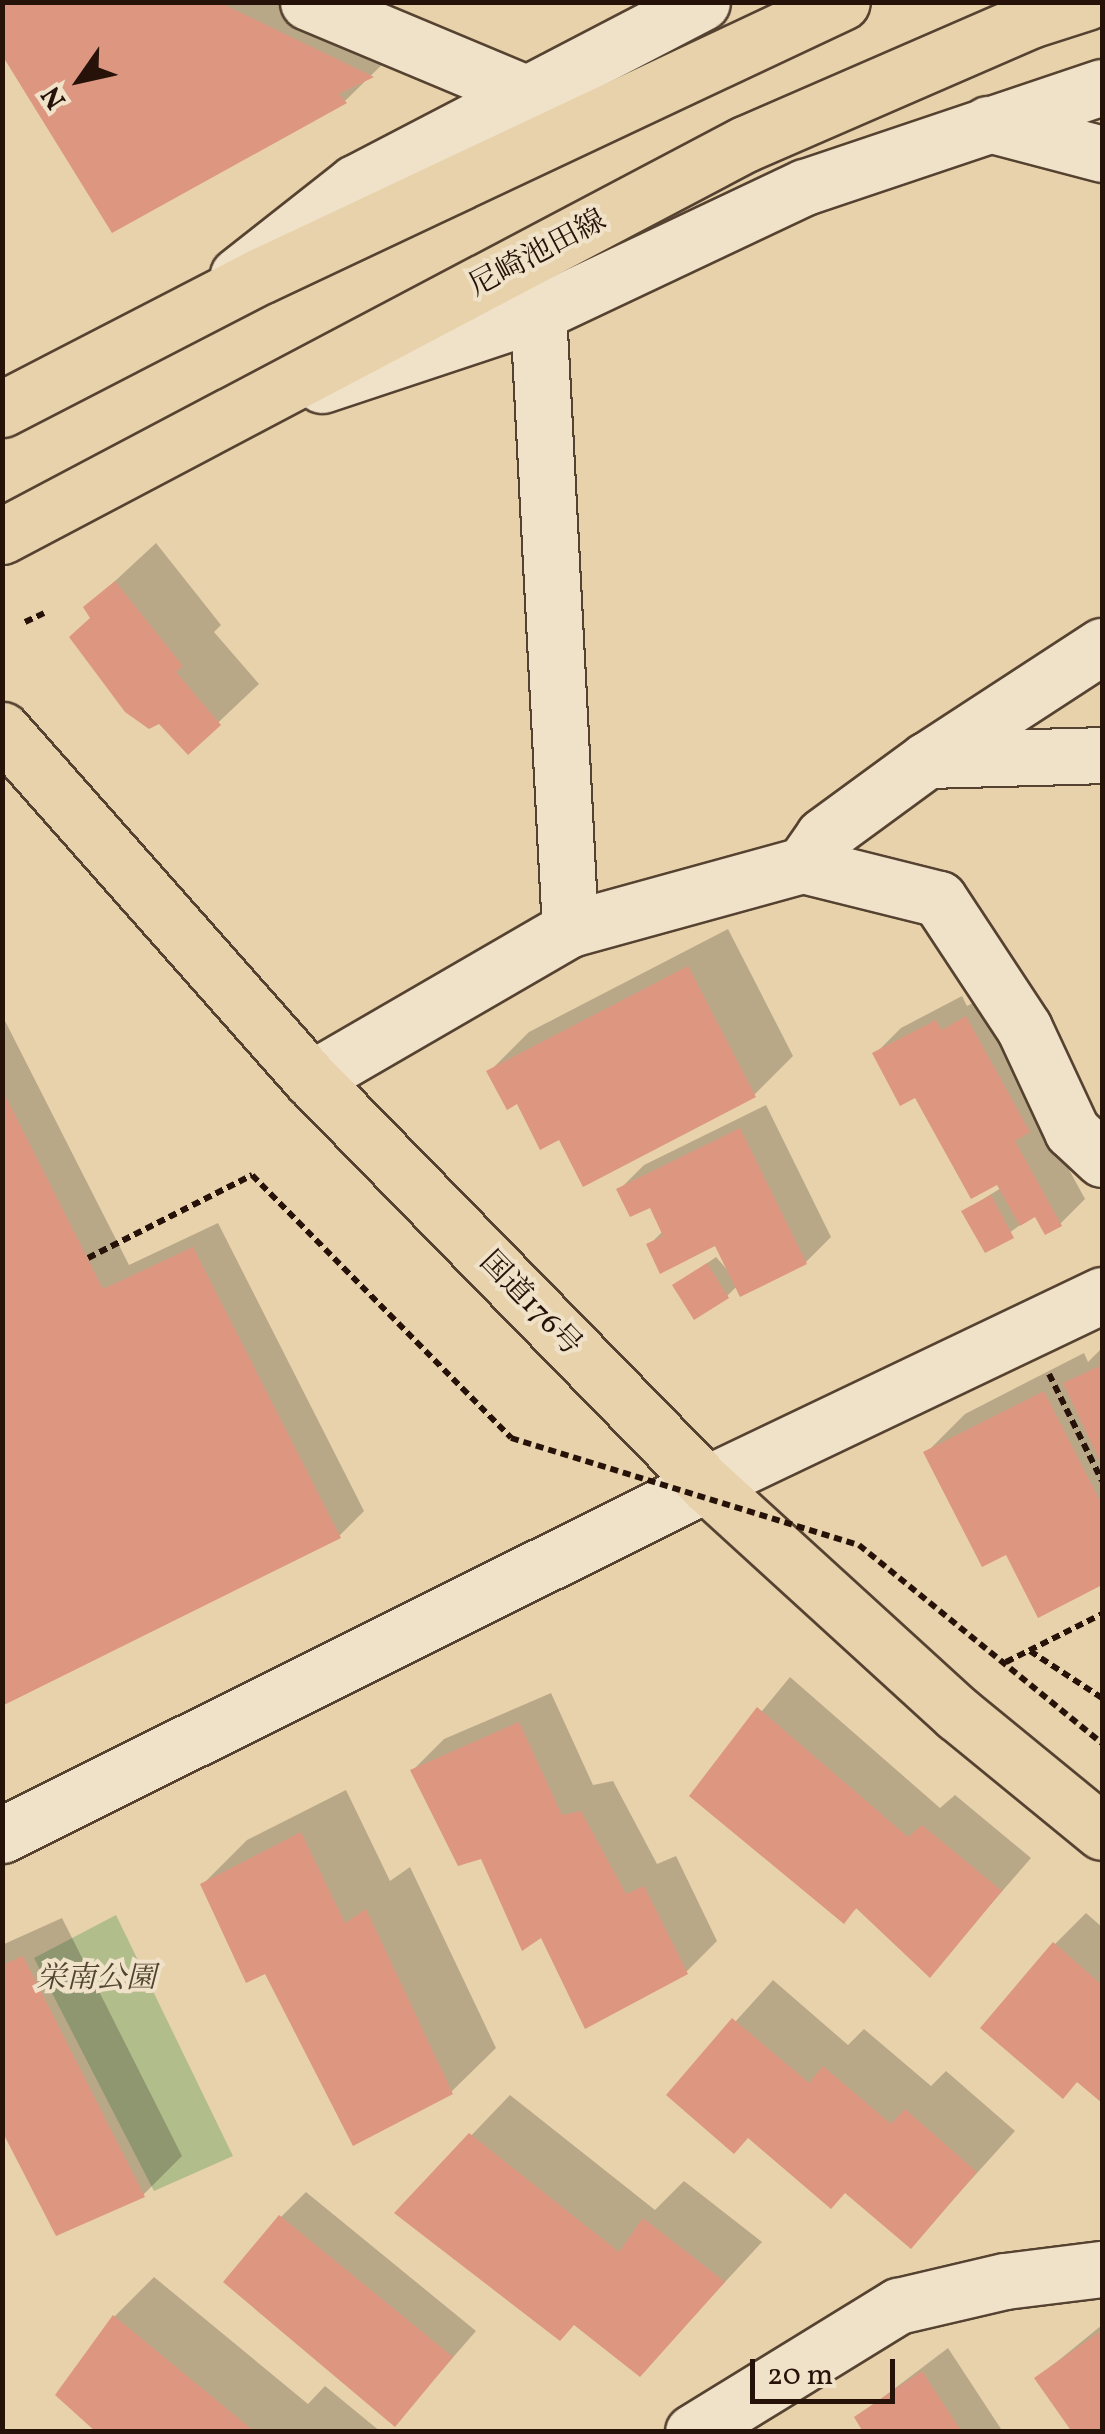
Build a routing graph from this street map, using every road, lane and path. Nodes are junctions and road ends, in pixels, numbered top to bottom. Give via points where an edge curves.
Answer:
1 (308, 2) edge
2 (702, 2) edge
3 (842, 2) edge
4 (1086, 2) edge
5 (1102, 87) edge
6 (530, 95) junction
7 (988, 124) junction
8 (1102, 154) edge
9 (196, 308) junction
10 (538, 313) junction
11 (2, 409) edge
12 (237, 413) junction
13 (2, 536) edge
14 (44, 613) dead end
15 (25, 622) dead end
16 (1102, 646) edge
17 (2, 730) edge
18 (1102, 755) edge
19 (927, 760) junction
20 (803, 866) junction
21 (570, 928) junction
22 (311, 1079) junction
23 (1102, 1159) edge
24 (88, 1258) dead end
25 (1102, 1296) edge
26 (1046, 1368) dead end
27 (1102, 1480) edge
28 (706, 1484) junction
29 (1102, 1614) edge
30 (1030, 1651) junction
31 (1006, 1662) junction
32 (1102, 1698) edge
33 (1102, 1743) edge
34 (1102, 1832) edge
35 (2, 1835) edge
36 (1102, 2268) edge
37 (693, 2432) edge

1 - 6 street
2 - 6 street
3 - 9 main road
4 - 12 main road, 尼崎池田線 via 745,144
5 - 7 street
6 - 9 street via 355,183
7 - 8 street
7 - 10 street via 805,187
9 - 11 main road
10 - 12 street
10 - 21 street
12 - 13 main road, 尼崎池田線
14 - 15 path
16 - 19 street
17 - 22 main road, 国道176号
18 - 19 street
19 - 20 street via 823,836
20 - 21 street
20 - 23 street via 940,898 1024,1028 1072,1132
21 - 22 street
22 - 28 main road, 国道176号
24 - 31 path, bridge via 252,1175 512,1438 860,1545
25 - 28 street
26 - 27 path
28 - 34 main road, 国道176号 via 958,1714
28 - 35 street
29 - 30 path
30 - 31 path
30 - 32 path
31 - 33 path, bridge
36 - 37 street via 1004,2281 898,2306

